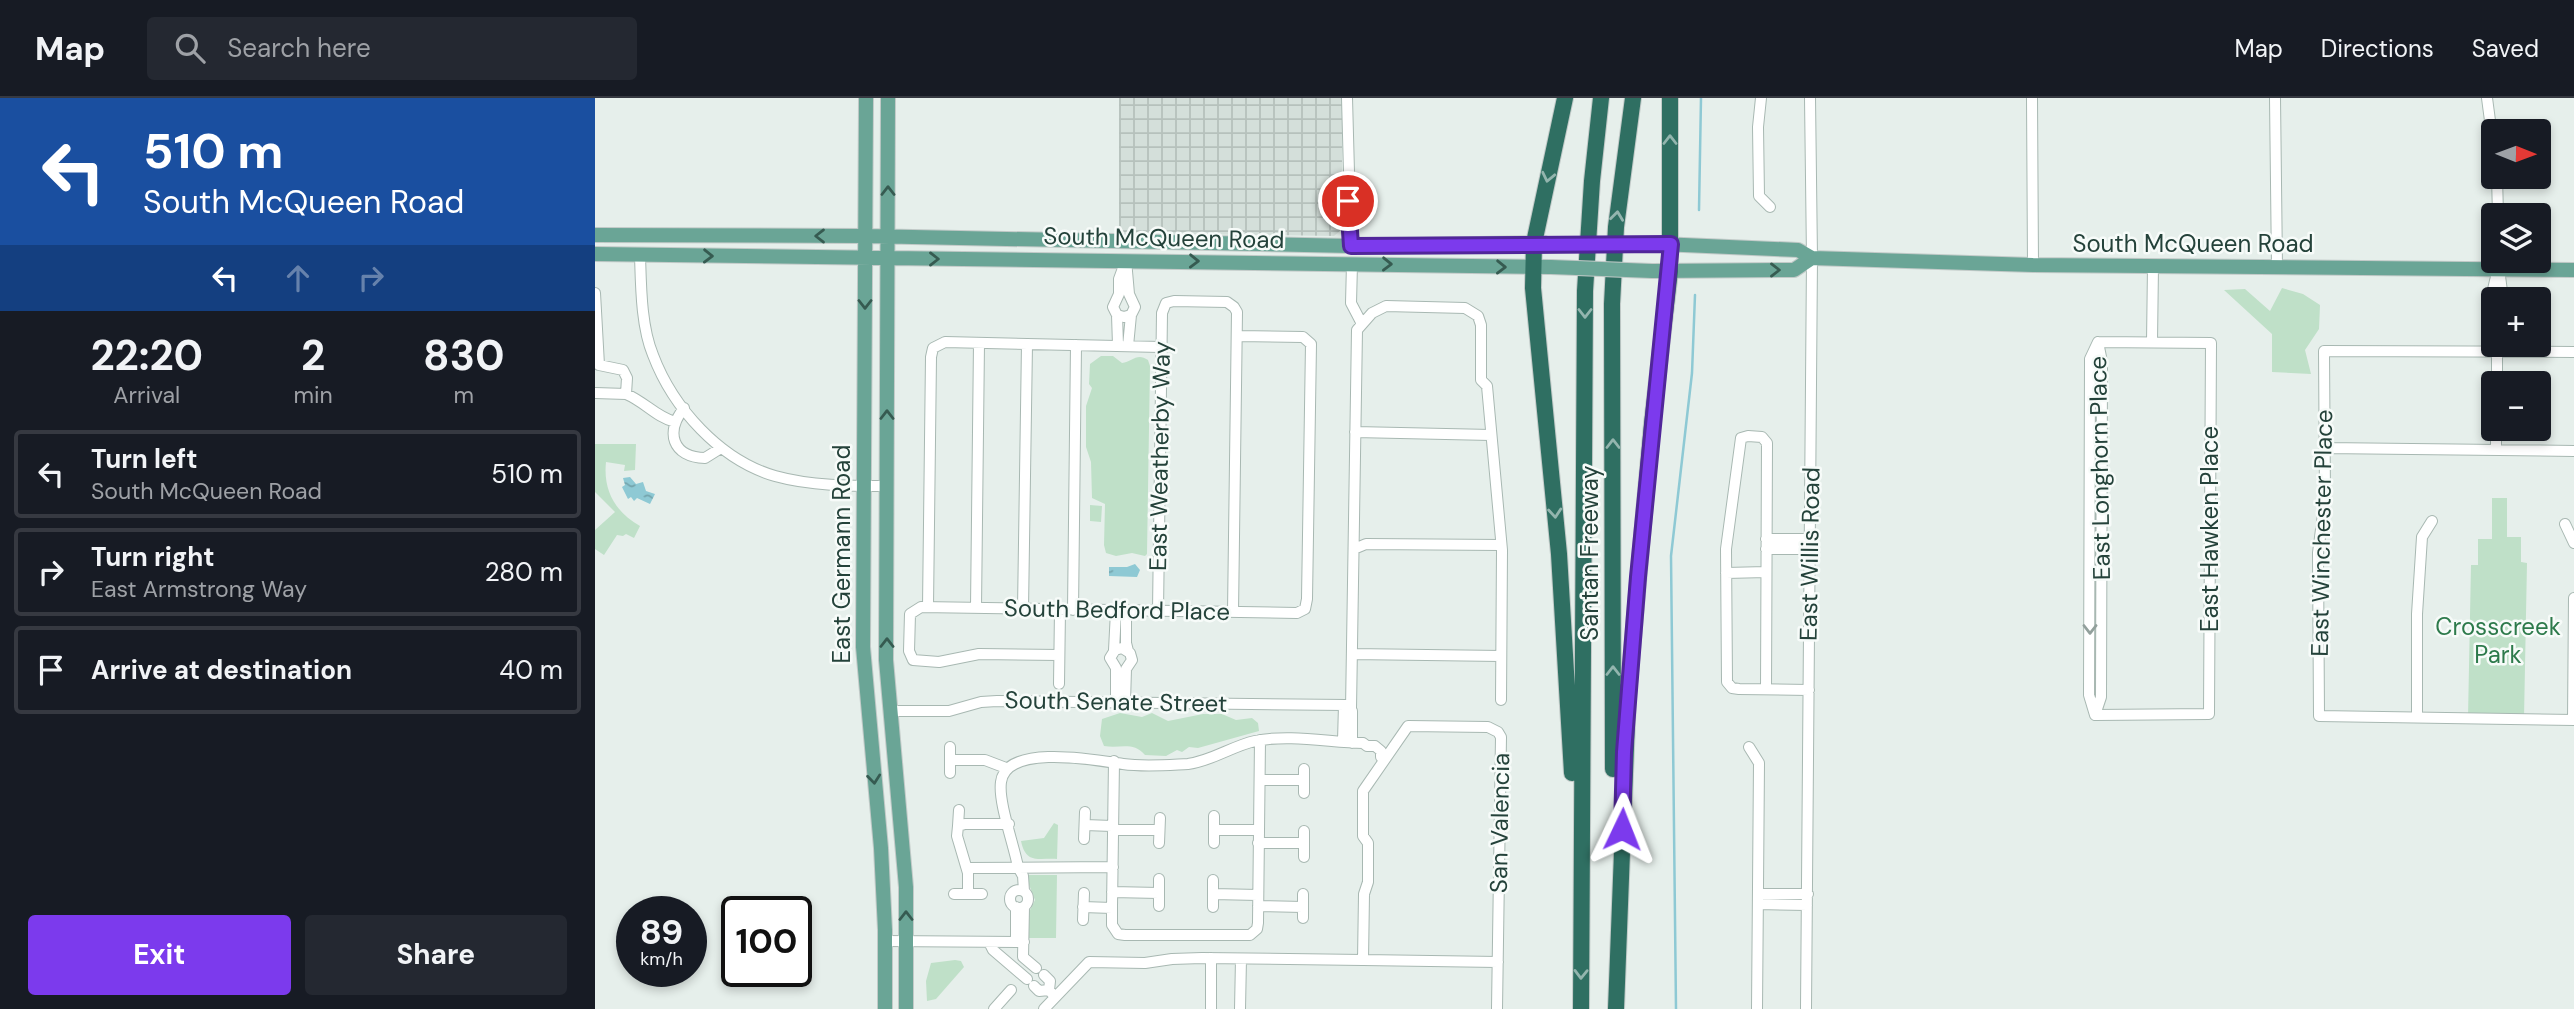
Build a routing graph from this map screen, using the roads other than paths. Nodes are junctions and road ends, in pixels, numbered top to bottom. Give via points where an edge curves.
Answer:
1 (866, 98) edge
2 (888, 98) edge
3 (1346, 98) edge
4 (1565, 98) edge
5 (1601, 98) edge
6 (1633, 98) edge
7 (1670, 98) edge
8 (1762, 98) edge
9 (1810, 98) edge
10 (2032, 98) edge
11 (2275, 98) edge
12 (2487, 98) edge
13 (2490, 119) edge
14 (1770, 207) dead end
15 (595, 235) edge
16 (866, 236) junction
17 (888, 236) junction
18 (1069, 242) junction
19 (1126, 243) junction
20 (1534, 243) junction
21 (1671, 244) junction
22 (1351, 246) junction
23 (595, 254) edge
24 (640, 255) junction
25 (866, 258) junction
26 (1812, 258) junction
27 (888, 259) junction
28 (1014, 260) junction
29 (1126, 260) junction
30 (1352, 264) junction
31 (2033, 265) junction
32 (2481, 265) edge
33 (2153, 267) junction
34 (2277, 267) junction
35 (1533, 268) junction
36 (2551, 268) edge
37 (2574, 270) edge
38 (1670, 271) junction
39 (595, 293) edge
40 (1117, 315) junction
41 (1131, 315) junction
42 (1362, 324) junction
43 (1237, 336) junction
44 (2152, 342) junction
45 (979, 343) junction
46 (1027, 344) junction
47 (1076, 345) junction
48 (1123, 346) junction
49 (1161, 347) junction
50 (2481, 347) edge
51 (2551, 350) edge
52 (2574, 352) edge
53 (597, 365) edge
54 (595, 393) edge
55 (626, 394) junction
56 (684, 408) junction
57 (675, 422) junction
58 (1355, 432) junction
59 (1491, 435) junction
60 (2496, 441) edge
61 (721, 448) junction
62 (2325, 448) junction
63 (2496, 449) junction
64 (2574, 451) edge
65 (864, 486) junction
66 (887, 486) junction
67 (2432, 521) dead end
68 (2565, 524) dead end
69 (2574, 543) edge
70 (1766, 544) junction
71 (1810, 544) junction
72 (1501, 545) junction
73 (1354, 549) junction
74 (1766, 572) junction
75 (1726, 573) junction
76 (2574, 598) edge
77 (927, 607) junction
78 (976, 608) junction
79 (1023, 609) junction
80 (1060, 610) junction
81 (1073, 610) junction
82 (1121, 611) junction
83 (1158, 611) junction
84 (1233, 612) junction
85 (1114, 650) junction
86 (1128, 650) junction
87 (1352, 654) junction
88 (1059, 655) junction
89 (1501, 656) junction
90 (1059, 684) dead end
91 (1766, 690) junction
92 (1808, 690) junction
93 (1501, 700) dead end
94 (1120, 702) junction
95 (1348, 707) junction
96 (867, 711) junction
97 (890, 711) junction
98 (2095, 715) joint
99 (2417, 717) junction
100 (2574, 720) edge
101 (1260, 740) junction
102 (1348, 742) junction
103 (950, 747) dead end
104 (1749, 747) dead end
105 (1383, 758) junction
106 (950, 760) junction
107 (1114, 761) junction
108 (1006, 768) junction
109 (950, 773) dead end
110 (1260, 780) junction
111 (1304, 793) dead end
112 (959, 810) dead end
113 (1085, 812) dead end
114 (1214, 816) dead end
115 (1160, 818) dead end
116 (1009, 824) junction
117 (1085, 825) junction
118 (958, 826) junction
119 (1112, 828) junction
120 (1159, 830) junction
121 (1214, 830) junction
122 (1259, 830) junction
123 (1304, 831) dead end
124 (1084, 839) dead end
125 (1159, 843) dead end
126 (1214, 843) dead end
127 (1258, 843) junction
128 (1304, 843) junction
129 (1304, 857) dead end
130 (1019, 867) junction
131 (1113, 867) junction
132 (967, 868) junction
133 (1159, 879) dead end
134 (1213, 880) dead end
135 (1112, 892) junction
136 (1084, 893) dead end
137 (1159, 893) junction
138 (954, 894) dead end
139 (968, 894) junction
140 (982, 894) dead end
141 (1213, 894) junction
142 (1303, 894) dead end
143 (1758, 899) junction
144 (1807, 899) junction
145 (1258, 900) junction
146 (1159, 906) dead end
147 (1083, 907) junction
148 (1213, 907) dead end
149 (1112, 908) junction
150 (1083, 920) dead end
151 (1582, 939) junction
152 (885, 940) junction
153 (906, 942) junction
154 (989, 942) junction
155 (1020, 942) junction
156 (1211, 958) junction
157 (1241, 959) junction
158 (1027, 960) junction
159 (1363, 960) junction
160 (1498, 962) junction
161 (1017, 970) junction
162 (1011, 990) dead end
163 (1052, 993) junction
164 (885, 1009) edge
165 (906, 1009) edge
166 (994, 1009) edge
167 (1044, 1009) edge
168 (1211, 1009) edge
169 (1240, 1009) edge
170 (1497, 1009) edge
171 (1581, 1009) edge
172 (1615, 1009) edge
173 (1757, 1009) edge
174 (1806, 1009) edge

1 - 16 main road, East Germann Road
17 -> 2 main road, East Germann Road
3 - 22 street
4 -> 20 highway
5 -> 151 highway, Santan Freeway via 1585,291
172 -> 6 highway, Santan Freeway via 1612,304 1616,227
21 -> 7 highway
8 - 14 street via 1759,196
9 - 26 street, East Willis Road
10 - 31 street
11 - 34 street
12 - 13 street
16 -> 15 main road, South McQueen Road
16 - 17 main road, South McQueen Road
16 - 25 main road, East Germann Road
17 - 18 main road, South McQueen Road
17 - 27 main road, East Germann Road
18 - 19 main road, South McQueen Road
18 - 28 main road via 1060,250 1024,251
19 - 22 main road, South McQueen Road
19 - 29 main road
20 - 21 main road, South McQueen Road, bridge
20 - 22 main road, South McQueen Road
20 - 35 highway
21 - 26 main road, South McQueen Road via 1798,250
21 - 38 highway
22 - 30 main road
23 - 24 main road, South McQueen Road
24 -> 25 main road, South McQueen Road
24 - 56 street via 642,302 652,354
25 - 27 main road, South McQueen Road
25 -> 65 main road, East Germann Road
26 - 31 main road, South McQueen Road
38 -> 26 main road, South McQueen Road via 1794,270
26 - 71 street, East Willis Road
27 -> 28 main road, South McQueen Road
66 -> 27 main road, East Germann Road
28 - 29 main road, South McQueen Road
29 -> 30 main road, South McQueen Road
29 - 40 street via 1113,304
29 - 41 street via 1135,307
30 -> 35 main road, South McQueen Road
30 - 42 street via 1351,303
31 - 33 main road, South McQueen Road
32 - 34 main road, South McQueen Road
33 - 34 main road, South McQueen Road
33 - 44 street
35 - 38 main road, South McQueen Road, bridge
35 -> 151 highway via 1559,554
36 - 37 main road, South McQueen Road
38 - 172 highway via 1628,695
39 - 53 street
40 - 41 street
40 - 48 street
41 - 48 street
42 - 58 street via 1357,330
42 - 59 street via 1386,306 1465,308 1478,316 1481,380 1487,386
43 - 49 street, East Weatherby Way via 1237,312 1232,305 1166,303 1161,313
43 - 84 street
43 - 84 street, South Bedford Place via 1300,337 1311,344 1311,362 1305,609 1297,613
44 - 98 street, East Longhorn Place via 2098,342 2102,362 2096,392 2095,672 2101,697
44 - 98 street, East Hawken Place via 2211,344 2209,714
45 - 46 street
45 - 77 street via 945,342 935,345 931,357
45 - 78 street
46 - 47 street
46 - 79 street
47 - 48 street
47 - 81 street
48 - 49 street
49 - 83 street, East Weatherby Way
50 - 62 street, East Winchester Place via 2324,351
51 - 52 street
53 - 55 street via 626,372
54 - 55 street
55 - 57 street
56 - 57 street
56 - 61 street
57 - 61 street via 674,440 688,456 705,458
58 - 59 street
58 - 73 street
59 - 72 street
60 - 63 street
61 - 65 street via 775,476
62 - 63 street
62 - 99 street, East Winchester Place via 2318,553 2319,716
63 - 64 street
65 - 66 street
65 - 96 main road, East Germann Road
97 -> 66 main road, East Germann Road
67 - 99 street via 2422,537
68 - 69 street
70 - 71 street
70 - 74 street
70 - 75 street via 1767,443 1762,437 1748,436 1741,438
71 - 92 street, East Willis Road
72 - 73 street via 1366,544
72 - 89 street
73 - 87 street
74 - 75 street
74 - 91 street
75 - 91 street via 1727,682 1732,688
76 - 100 street
77 - 78 street, South Bedford Place
77 - 88 street via 910,614 913,660 939,662 979,654
78 - 79 street, South Bedford Place
79 - 80 street, South Bedford Place
80 - 81 street, South Bedford Place
80 - 88 street
81 - 82 street, South Bedford Place
82 - 83 street, South Bedford Place
82 - 85 street
82 - 86 street
83 - 84 street, South Bedford Place
85 - 86 street
85 - 94 street via 1110,658 1116,668
86 - 94 street via 1132,660
87 - 89 street
87 - 95 street
88 - 90 street
89 - 93 street
91 - 92 street
92 - 144 street, East Willis Road
94 - 95 street, South Senate Street
94 - 97 street, South Senate Street via 997,701 949,711
95 - 102 street
96 - 97 main road
96 -> 152 main road, East Germann Road
153 -> 97 main road, East Germann Road via 903,841
99 - 100 street
101 - 102 street
101 - 107 street via 1199,763
101 - 110 street
102 - 105 street via 1378,748
103 - 106 street
104 - 143 street via 1759,763
105 - 159 street, San Valencia via 1363,791 1363,836 1368,843
105 - 160 street, San Valencia via 1408,726 1488,727 1501,737
106 - 108 street via 985,760
106 - 109 street
107 - 108 street via 1030,758
107 - 119 street
108 - 116 street via 1000,783
110 - 111 street via 1304,774
110 - 122 street
112 - 118 street
113 - 117 street
114 - 121 street
115 - 120 street
116 - 118 street
116 - 130 street
117 - 119 street
117 - 124 street
118 - 132 street
119 - 120 street
119 - 131 street
120 - 125 street
121 - 122 street
121 - 126 street
122 - 127 street
123 - 128 street
127 - 128 street
127 - 145 street
128 - 129 street
130 - 131 street
130 - 132 street
130 - 155 street via 1023,876 1020,891 1028,899 1020,907
131 - 135 street
132 - 139 street
133 - 137 street
134 - 141 street
135 - 137 street
135 - 149 street
136 - 147 street
137 - 146 street
138 - 139 street
139 - 140 street
141 - 145 street
141 - 148 street
142 - 145 street via 1303,912
143 - 144 street
143 - 173 street
144 - 174 street, East Willis Road
145 - 149 street via 1257,929 1245,936 1118,934 1112,925
147 - 149 street
147 - 150 street
151 -> 171 highway, Santan Freeway
152 - 153 street
152 - 164 main road, East Germann Road
153 - 154 street
153 - 165 main road, East Germann Road
154 - 155 street
154 - 161 street
155 - 158 street
156 - 157 street
156 - 163 street via 1089,962
156 - 168 street
157 - 159 street
157 - 169 street
158 - 161 street
158 - 163 street via 1049,981
159 - 160 street
160 - 170 street, San Valencia
161 - 163 street via 1039,991
162 - 166 street
163 - 167 street

